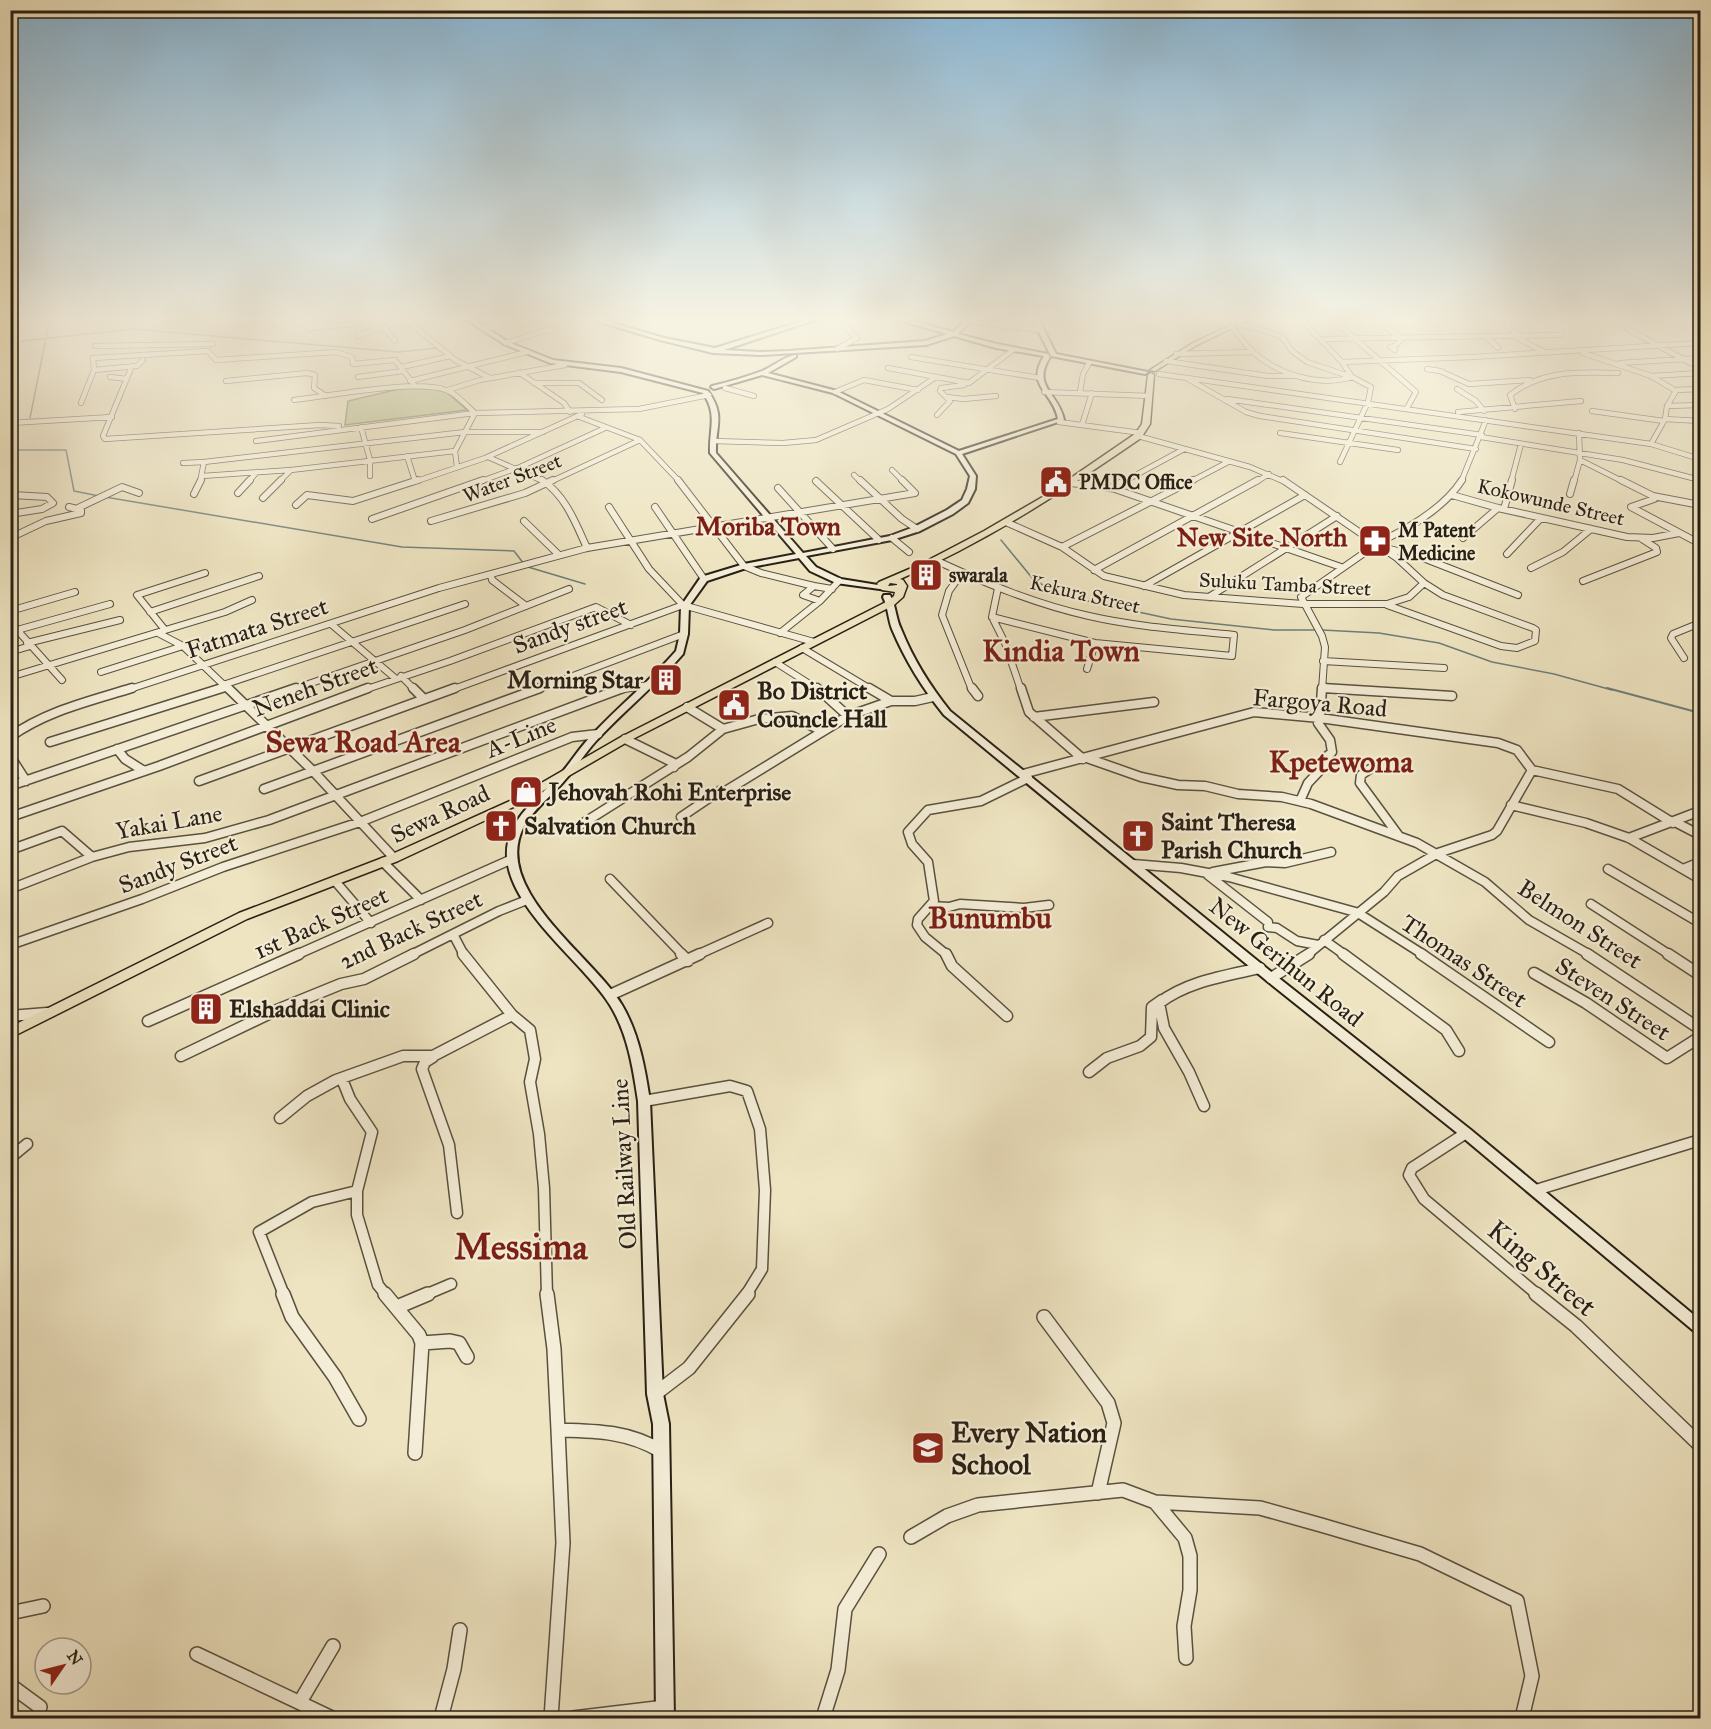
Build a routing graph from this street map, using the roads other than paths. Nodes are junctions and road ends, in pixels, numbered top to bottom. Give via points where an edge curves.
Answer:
1 (83, 399) edge
2 (119, 399) edge
3 (305, 399) edge
4 (458, 399) edge
5 (557, 399) edge
6 (684, 399) edge
7 (714, 399) edge
8 (849, 399) edge
9 (906, 399) edge
10 (948, 399) edge
11 (1049, 399) edge
12 (1090, 399) edge
13 (1150, 399) edge
14 (1222, 399) edge
15 (1229, 399) edge
16 (1344, 399) edge
17 (1369, 399) edge
18 (1412, 399) edge
19 (1472, 399) edge
20 (1511, 399) edge
21 (1671, 399) edge
22 (294, 400) dead end
23 (1581, 401) dead end
24 (1368, 402) junction
25 (81, 403) dead end
26 (1300, 405) junction
27 (1701, 405) edge
28 (1667, 406) junction
29 (1407, 408) junction
30 (1515, 409) junction
31 (1484, 411) junction
32 (1592, 411) dead end
33 (1436, 412) junction
34 (475, 413) junction
35 (575, 413) junction
36 (878, 413) junction
37 (937, 415) dead end
38 (1295, 415) dead end
39 (112, 417) junction
40 (1361, 417) junction
41 (1486, 420) junction
42 (1665, 420) junction
43 (1701, 421) edge
44 (1059, 422) junction
45 (10, 423) edge
46 (1082, 425) junction
47 (361, 427) junction
48 (605, 428) junction
49 (1356, 430) junction
50 (465, 432) junction
51 (543, 432) junction
52 (1280, 433) dead end
53 (1579, 433) junction
54 (1140, 435) junction
55 (1481, 436) junction
56 (640, 440) junction
57 (256, 441) dead end
58 (714, 441) junction
59 (365, 443) junction
60 (1350, 443) junction
61 (1521, 444) junction
62 (1651, 444) junction
63 (1184, 449) junction
64 (1476, 449) junction
65 (1398, 450) dead end
66 (455, 451) junction
67 (1580, 452) junction
68 (958, 453) junction
69 (407, 456) junction
70 (488, 457) junction
71 (1701, 459) edge
72 (370, 460) junction
73 (1580, 460) junction
74 (204, 462) junction
75 (1228, 462) junction
76 (1340, 462) dead end
77 (183, 463) dead end
78 (457, 467) junction
79 (514, 468) junction
80 (291, 470) junction
81 (892, 470) dead end
82 (257, 472) junction
83 (1084, 474) junction
84 (1269, 474) junction
85 (854, 475) dead end
86 (202, 476) junction
87 (370, 476) dead end
88 (1701, 480) edge
89 (415, 481) junction
90 (816, 481) dead end
91 (1071, 483) junction
92 (546, 484) junction
93 (1097, 485) junction
94 (778, 488) dead end
95 (1112, 488) junction
96 (10, 491) edge
97 (139, 493) dead end
98 (238, 493) dead end
99 (194, 494) dead end
100 (1570, 494) dead end
101 (1305, 495) junction
102 (1452, 495) junction
103 (1653, 496) junction
104 (263, 498) dead end
105 (881, 500) junction
106 (1150, 502) junction
107 (296, 505) dead end
108 (1701, 505) edge
109 (69, 507) dead end
110 (609, 507) dead end
111 (655, 507) dead end
112 (842, 507) junction
113 (78, 508) junction
114 (1501, 509) junction
115 (800, 513) junction
116 (10, 514) edge
117 (1337, 516) junction
118 (1193, 517) junction
119 (768, 518) junction
120 (1541, 518) junction
121 (372, 519) dead end
122 (431, 521) dead end
123 (524, 521) dead end
124 (1008, 523) junction
125 (714, 527) junction
126 (917, 529) junction
127 (1591, 529) junction
128 (1239, 533) junction
129 (1678, 533) junction
130 (673, 534) junction
131 (10, 538) edge
132 (892, 538) junction
133 (1463, 538) dead end
134 (1642, 538) junction
135 (879, 540) junction
136 (1701, 540) edge
137 (631, 541) junction
138 (1375, 544) junction
139 (1062, 547) junction
140 (587, 548) junction
141 (1286, 548) junction
142 (833, 549) junction
143 (909, 552) dead end
144 (800, 554) junction
145 (1507, 554) dead end
146 (559, 555) junction
147 (936, 560) junction
148 (744, 566) junction
149 (1341, 567) junction
150 (920, 568) junction
151 (1531, 568) dead end
152 (1094, 570) junction
153 (204, 573) dead end
154 (962, 573) junction
155 (491, 575) junction
156 (259, 576) dead end
157 (704, 579) junction
158 (839, 581) junction
159 (1583, 581) dead end
160 (1424, 583) junction
161 (814, 586) junction
162 (902, 586) junction
163 (1144, 586) junction
164 (999, 588) junction
165 (569, 589) dead end
166 (831, 589) junction
167 (887, 589) junction
168 (75, 592) dead end
169 (1518, 595) dead end
170 (1208, 597) junction
171 (252, 600) dead end
172 (820, 601) junction
173 (110, 604) dead end
174 (465, 604) dead end
175 (1303, 604) junction
176 (1387, 604) junction
177 (684, 605) junction
178 (526, 606) junction
179 (10, 611) edge
180 (150, 612) junction
181 (992, 617) junction
182 (120, 620) dead end
183 (10, 622) edge
184 (1701, 623) edge
185 (332, 624) junction
186 (630, 625) junction
187 (14, 631) edge
188 (161, 631) junction
189 (780, 633) junction
190 (684, 634) junction
191 (354, 641) junction
192 (814, 642) junction
193 (1095, 642) junction
194 (28, 644) junction
195 (183, 646) junction
196 (802, 648) junction
197 (10, 652) edge
198 (1684, 658) dead end
199 (376, 661) junction
200 (1323, 661) junction
201 (775, 662) junction
202 (47, 665) junction
203 (205, 666) junction
204 (1444, 668) dead end
205 (1087, 669) dead end
206 (101, 672) dead end
207 (10, 677) edge
208 (398, 677) junction
209 (62, 680) dead end
210 (648, 685) junction
211 (224, 686) junction
212 (1322, 688) junction
213 (978, 696) dead end
214 (1452, 696) dead end
215 (933, 697) junction
216 (424, 699) junction
217 (891, 701) junction
218 (1154, 702) dead end
219 (244, 706) junction
220 (687, 707) junction
221 (848, 716) junction
222 (1034, 717) junction
223 (1319, 720) junction
224 (267, 726) junction
225 (723, 729) junction
226 (822, 731) junction
227 (598, 734) junction
228 (10, 737) edge
229 (625, 739) junction
230 (50, 742) dead end
231 (291, 748) junction
232 (117, 749) junction
233 (10, 756) edge
234 (1084, 758) junction
235 (674, 767) junction
236 (1370, 768) dead end
237 (1532, 770) junction
238 (144, 771) junction
239 (313, 771) junction
240 (1025, 776) junction
241 (563, 777) junction
242 (26, 780) junction
243 (198, 781) dead end
244 (10, 786) edge
245 (264, 789) dead end
246 (335, 795) junction
247 (1300, 801) junction
248 (1511, 805) junction
249 (1701, 811) edge
250 (10, 817) edge
251 (681, 817) dead end
252 (360, 822) junction
253 (1674, 823) junction
254 (574, 829) dead end
255 (1701, 835) edge
256 (1400, 837) junction
257 (1629, 838) junction
258 (10, 850) edge
259 (1331, 852) dead end
260 (1438, 853) junction
261 (92, 856) junction
262 (389, 860) junction
263 (510, 860) junction
264 (1701, 862) edge
265 (1133, 864) junction
266 (1608, 869) dead end
267 (1683, 869) junction
268 (1206, 874) junction
269 (610, 879) dead end
270 (1701, 879) edge
271 (335, 881) junction
272 (10, 889) edge
273 (421, 900) junction
274 (527, 900) junction
275 (1591, 904) dead end
276 (1049, 905) dead end
277 (930, 906) junction
278 (1358, 913) junction
279 (371, 923) junction
280 (768, 923) dead end
281 (1701, 923) edge
282 (453, 934) junction
283 (1321, 943) junction
284 (10, 945) edge
285 (688, 961) junction
286 (1260, 968) junction
287 (1534, 973) dead end
288 (1701, 975) edge
289 (1271, 978) junction
290 (610, 995) junction
291 (1164, 998) junction
292 (50, 1012) junction
293 (513, 1015) junction
294 (10, 1016) edge
295 (1007, 1016) dead end
296 (148, 1022) dead end
297 (1701, 1029) edge
298 (10, 1033) edge
299 (1701, 1037) edge
300 (1549, 1042) dead end
301 (1459, 1051) dead end
302 (181, 1056) dead end
303 (434, 1056) junction
304 (1089, 1072) dead end
305 (342, 1079) junction
306 (644, 1101) junction
307 (1204, 1106) dead end
308 (280, 1119) dead end
309 (1466, 1133) junction
310 (1701, 1140) edge
311 (27, 1144) dead end
312 (10, 1158) edge
313 (1536, 1190) junction
314 (357, 1191) junction
315 (457, 1213) dead end
316 (451, 1284) dead end
317 (397, 1307) junction
318 (1044, 1317) dead end
319 (1701, 1328) edge
320 (422, 1343) junction
321 (467, 1357) dead end
322 (656, 1394) junction
323 (359, 1419) dead end
324 (558, 1431) junction
325 (1701, 1446) edge
326 (661, 1451) junction
327 (415, 1453) dead end
328 (1098, 1493) junction
329 (1155, 1502) junction
330 (911, 1537) dead end
331 (879, 1554) dead end
332 (43, 1606) dead end
333 (10, 1613) edge
334 (460, 1630) dead end
335 (333, 1646) dead end
336 (197, 1654) dead end
337 (1186, 1658) dead end
338 (10, 1685) edge
339 (300, 1702) junction
340 (40, 1707) dead end
341 (665, 1713) edge
342 (332, 1719) edge
343 (441, 1719) edge
344 (551, 1719) edge
345 (573, 1719) edge
346 (823, 1719) edge
347 (1522, 1719) edge

1 - 25 street
2 - 39 street
3 - 22 street
4 - 34 street
5 - 35 street
6 - 35 street via 639,409
7 - 58 street
8 - 36 street
9 - 36 street
10 - 37 street
11 - 44 street via 1061,413
12 - 46 street
13 - 54 main road
14 - 49 street via 1260,416
15 - 26 street
16 - 24 street
17 - 24 street
18 - 29 street
19 - 31 street
20 - 30 street
21 - 28 street
23 - 30 street
24 - 29 street
24 - 40 street
26 - 38 street
26 - 40 street
27 - 28 street
28 - 42 street
29 - 33 street
30 - 31 street
31 - 33 street
32 - 42 street
33 - 41 street
34 - 35 street
34 - 47 street
34 - 50 street
35 - 48 street
35 - 51 street
36 - 58 street via 810,441
36 - 68 street
39 - 45 street
39 - 47 street via 103,436 108,440 320,425
40 - 49 street
40 - 55 street
41 - 53 street
41 - 55 street
42 - 43 street
42 - 62 street
44 - 46 street, Suluku Tamba Street
44 - 68 street
46 - 54 street, Suluku Tamba Street
47 - 57 street
47 - 59 street
48 - 56 street
48 - 79 street
49 - 60 street
49 - 64 street
50 - 51 street
50 - 59 street
50 - 66 street
51 - 70 street
52 - 60 street
53 - 62 street
53 - 67 street
54 - 63 street, Suluku Tamba Street
54 - 83 main road
55 - 61 street
55 - 64 street
56 - 92 street, Water Street
56 - 125 street via 687,490
58 - 119 street via 713,453 720,464
59 - 72 street
59 - 74 street
60 - 65 street
60 - 76 street
61 - 67 street
61 - 114 street
62 - 71 street
63 - 75 street, Suluku Tamba Street
63 - 95 street
64 - 102 street
66 - 69 street
66 - 78 street
67 - 73 street
67 - 88 street
68 - 126 street via 973,476 965,501
69 - 72 street
69 - 89 street
70 - 78 street
70 - 79 street
72 - 80 street
72 - 87 street
73 - 100 street
73 - 103 street
74 - 77 street
74 - 86 street
75 - 84 street, Suluku Tamba Street
75 - 106 street
78 - 89 street
79 - 92 street
79 - 121 street
80 - 82 street
80 - 104 street
81 - 105 street, Fatmata Street via 916,492
82 - 86 street
82 - 98 street
83 - 91 main road
83 - 93 street
84 - 101 street, Suluku Tamba Street
84 - 118 street
85 - 105 street
86 - 99 street
89 - 107 street via 353,501 310,495
90 - 112 street
91 - 93 street
91 - 124 main road
92 - 122 street, Water Street
92 - 140 street via 573,519
93 - 95 street
94 - 115 street
95 - 106 street
96 - 116 street via 12,495 47,497 53,503 42,509
97 - 113 street via 122,487
101 - 117 street, Suluku Tamba Street
101 - 128 street
102 - 114 street, Kokowunde Street
102 - 138 street via 1401,532
103 - 108 street
103 - 129 street via 1654,499 1631,507
105 - 112 street, Fatmata Street
105 - 126 street
106 - 118 street
106 - 139 street
109 - 113 street
110 - 137 street
111 - 130 street
112 - 115 street, Fatmata Street
112 - 135 street
113 - 131 street via 81,513 46,521
114 - 120 street, Kokowunde Street
114 - 133 street
115 - 119 street, Fatmata Street
115 - 142 street
117 - 138 street, Suluku Tamba Street
117 - 141 street
118 - 128 street
118 - 152 street
119 - 125 street, Fatmata Street
119 - 144 street
120 - 127 street, Kokowunde Street
120 - 145 street
123 - 146 street
124 - 139 street, Suluku Tamba Street
124 - 147 main road
125 - 130 street, Fatmata Street
125 - 148 street
126 - 132 street
127 - 134 street, Kokowunde Street
127 - 151 street via 1575,546
128 - 141 street
128 - 163 street
129 - 134 street
129 - 136 street
130 - 137 street, Fatmata Street
130 - 157 street
132 - 135 street
132 - 143 street
134 - 159 street via 1657,552
135 - 142 street
137 - 140 street, Fatmata Street
137 - 177 street via 668,592
138 - 149 street
138 - 160 street, Suluku Tamba Street
138 - 169 street
139 - 152 street, Suluku Tamba Street
140 - 146 street, Fatmata Street
141 - 149 street
141 - 170 street
142 - 144 street
144 - 148 street
144 - 158 street via 817,572
146 - 155 street, Fatmata Street
147 - 150 main road
147 - 154 street, Kekura Street
148 - 157 street
148 - 161 street
149 - 175 street via 1301,597
150 - 162 main road
150 - 167 main road, Sewa Road
152 - 163 street, Suluku Tamba Street
153 - 180 street via 137,596
154 - 164 street, Kekura Street
154 - 213 street via 949,591 942,615
155 - 178 street via 492,580
155 - 185 street, Fatmata Street
156 - 180 street
157 - 177 street
158 - 166 street
158 - 167 street
160 - 176 street, Suluku Tamba Street via 1408,597
160 - 176 street via 1443,595 1533,628 1536,641 1517,648 1501,646
161 - 166 street
161 - 172 street via 803,596
162 - 167 main road
162 - 167 main road via 898,597
163 - 170 street, Suluku Tamba Street
164 - 181 street
164 - 193 street, Kekura Street via 1065,610 1115,621 1234,635 1232,656
165 - 178 street
166 - 172 street
167 - 192 main road, Sewa Road via 875,610
167 - 215 street, New Gerihun Road via 893,621 906,652
168 - 179 street
170 - 175 street, Suluku Tamba Street
171 - 188 street
172 - 189 street
173 - 187 street
174 - 191 street, Fatmata Street
175 - 176 street, Suluku Tamba Street
175 - 200 street via 1325,647
177 - 186 street, Sandy street
177 - 189 street
177 - 190 street
178 - 199 street
180 - 188 street
181 - 193 street
181 - 222 street
182 - 194 street
183 - 187 street
184 - 198 street via 1673,634 1671,639
185 - 191 street
185 - 203 street, Fatmata Street
186 - 208 street, Neneh Street via 596,607
186 - 216 street, Sandy street
187 - 194 street
188 - 195 street
188 - 202 street
189 - 192 street
190 - 210 street via 680,652
190 - 239 street
191 - 199 street
191 - 211 street, Fatmata Street
192 - 196 main road, Sewa Road
193 - 205 street
194 - 197 street
194 - 202 street
195 - 203 street
195 - 206 street
196 - 201 main road, Sewa Road
196 - 217 street
199 - 208 street
199 - 219 street
200 - 204 street
200 - 212 street
201 - 220 main road, Sewa Road
201 - 221 street via 836,701
202 - 207 street
202 - 209 street
203 - 211 street
203 - 228 street, Fatmata Street via 76,705 30,723
208 - 216 street
208 - 224 street, Neneh Street
210 - 227 street
210 - 246 street via 626,687
211 - 219 street
211 - 230 street, Fatmata Street
212 - 214 street
212 - 223 street
215 - 217 street
215 - 240 street, New Gerihun Road via 947,713
216 - 231 street, Sandy street
217 - 221 street
218 - 222 street
219 - 224 street
219 - 232 street
220 - 225 street
220 - 229 main road, Sewa Road
221 - 226 street
222 - 234 street
223 - 234 street, Fargoya Road via 1248,713
223 - 237 street, Fargoya Road via 1498,743 1517,750
223 - 247 street via 1332,752 1308,783
224 - 231 street
224 - 238 street, Neneh Street
225 - 226 street via 759,719 792,716
225 - 235 street
226 - 251 street
227 - 241 street
227 - 252 street, A-Line via 572,737
229 - 235 street via 676,764
229 - 241 main road, Sewa Road
231 - 239 street
231 - 243 street, Sandy street
232 - 238 street
232 - 242 street
233 - 242 street
234 - 240 street, Fargoya Road
234 - 247 street, Belmon Street via 1178,785
235 - 254 street
236 - 256 street via 1360,783
237 - 248 street
237 - 253 street via 1618,789
238 - 250 street, Neneh Street
239 - 245 street
239 - 246 street
240 - 265 street, New Gerihun Road
240 - 277 street, Fargoya Road via 981,801 928,810 916,821 908,837 927,862 934,901
241 - 262 main road, Sewa Road
241 - 263 street via 523,819 510,842
242 - 244 street
246 - 252 street
246 - 261 street, Yakai Lane via 205,838 129,847
247 - 256 street, Belmon Street
248 - 257 street
248 - 260 street via 1492,835
249 - 253 street
252 - 262 street
252 - 284 street, Sandy Street
253 - 255 street
253 - 257 street
256 - 260 street, Belmon Street
257 - 267 street
258 - 261 street via 62,831
259 - 268 street
260 - 278 street via 1398,876
260 - 297 street, Belmon Street via 1485,882 1529,920 1608,966
261 - 272 street, Yakai Lane
262 - 271 main road, Sewa Road
262 - 273 street
263 - 273 street, 1st Back Street
263 - 274 street, Old Railway Line
264 - 267 street
265 - 268 street via 1177,866
265 - 286 street, New Gerihun Road
266 - 281 street
267 - 270 street
268 - 278 street via 1261,885
268 - 283 street via 1268,922 1269,927 1297,940
269 - 285 street
271 - 279 street
271 - 292 main road, Sewa Road via 243,916
273 - 279 street, 1st Back Street
274 - 282 street, 2nd Back Street
274 - 290 street, Old Railway Line
275 - 288 street
276 - 277 street
277 - 295 street via 917,925 925,937 946,953 952,966
278 - 283 street
278 - 300 street, Thomas Street
279 - 296 street, 1st Back Street
280 - 285 street
282 - 293 street via 472,967
282 - 302 street, 2nd Back Street via 364,979 341,984 277,1010
283 - 289 street via 1294,966
283 - 301 street via 1446,1030
285 - 290 street
286 - 289 street, New Gerihun Road
286 - 291 street
287 - 299 street, Steven Street via 1667,1058
289 - 309 street, New Gerihun Road
290 - 306 street, Old Railway Line via 631,1038
291 - 304 street via 1152,1007 1150,1037 1140,1046 1107,1058
291 - 307 street via 1158,1010 1166,1033
292 - 294 street
292 - 298 main road, Sewa Road
293 - 303 street
293 - 324 street via 528,1027 535,1059 530,1082 544,1188 547,1300
303 - 305 street via 403,1056
303 - 315 street via 423,1069 448,1145
305 - 308 street via 307,1096
305 - 314 street via 344,1089 372,1132
306 - 322 street, Old Railway Line
306 - 322 street via 730,1086 747,1091 762,1132 762,1269 753,1287 689,1368
309 - 313 street, New Gerihun Road
309 - 325 street, King Street via 1412,1168 1409,1175 1424,1199 1576,1326
310 - 313 street
311 - 312 street
313 - 319 street, New Gerihun Road
314 - 317 street via 357,1215 378,1285
314 - 323 street via 312,1202 259,1232 292,1317
316 - 317 street
317 - 320 street
318 - 328 street via 1108,1403 1114,1423
320 - 321 street via 459,1343
320 - 327 street
322 - 326 street, Old Railway Line
324 - 326 street via 612,1431 640,1437
324 - 344 street via 562,1557
326 - 341 street, Old Railway Line
328 - 329 street via 1123,1490
328 - 330 street via 978,1505 947,1516
329 - 337 street via 1185,1538 1190,1556 1184,1626
329 - 347 street via 1260,1508 1420,1554 1517,1601 1532,1676
331 - 346 street via 845,1609 838,1670
332 - 333 street
334 - 343 street
335 - 339 street
336 - 339 street
338 - 340 street
339 - 342 street
341 - 345 street

